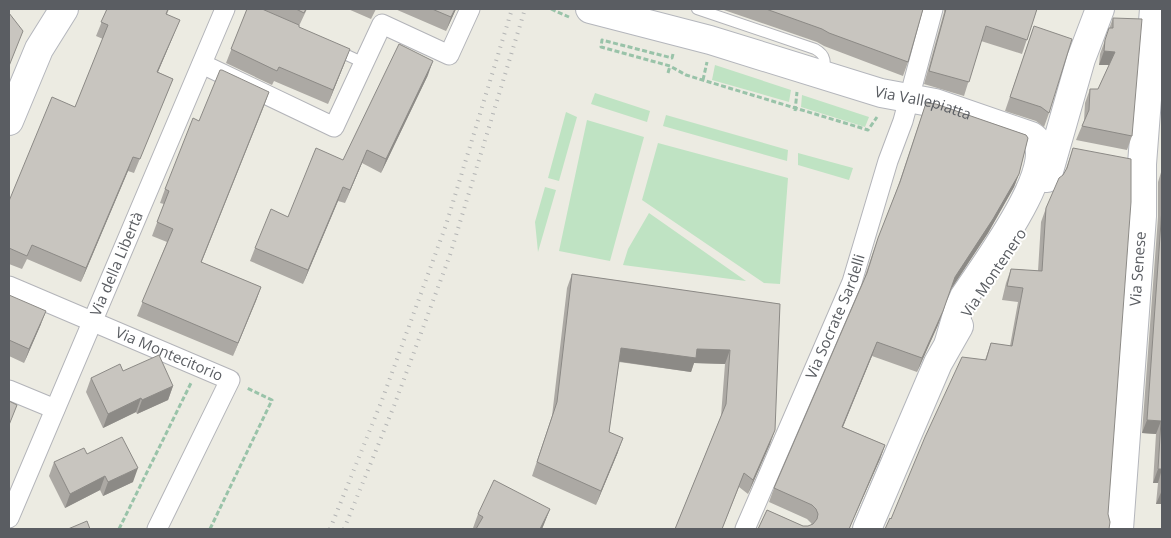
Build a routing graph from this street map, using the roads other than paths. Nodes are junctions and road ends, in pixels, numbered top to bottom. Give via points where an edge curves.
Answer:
1 (43, 9) edge
2 (64, 9) edge
3 (225, 9) edge
4 (470, 9) edge
5 (590, 9) edge
6 (697, 9) edge
7 (933, 9) edge
8 (1114, 9) edge
9 (1150, 16) edge
10 (1095, 20) edge
11 (330, 47) edge
12 (39, 49) junction
13 (364, 63) junction
14 (202, 64) junction
15 (813, 83) junction
16 (909, 98) junction
17 (9, 121) edge
18 (9, 286) edge
19 (92, 322) junction
20 (949, 342) junction
21 (9, 390) edge
22 (55, 409) junction
23 (9, 518) edge
24 (157, 529) edge
25 (745, 529) edge
26 (867, 529) edge
27 (1119, 529) edge

1 - 12 main road
2 - 12 main road
3 - 14 street, Via della Libertà
4 - 13 street via 449,55 382,24
5 - 15 main road, Via Vallepiatta via 710,40
6 - 15 lane via 815,49 825,62
7 - 16 street, Via Socrate Sardelli
8 - 10 main road
9 - 27 main road, Via Senese via 1136,163 1142,210
10 - 20 main road, Via Montenero via 1081,59 1067,150 1032,215
11 - 13 lane
12 - 17 main road
13 - 14 street via 334,127
14 - 19 street, Via della Libertà
15 - 16 main road, Via Vallepiatta
16 - 20 main road, Via Vallepiatta via 935,103 1030,136 1040,146 1037,168 1022,208 964,297
16 - 25 street, Via Socrate Sardelli via 849,289 762,512
18 - 19 street, Via Montecitorio
19 - 22 street, Via della Libertà
19 - 24 street, Via Montecitorio via 230,380
20 - 26 main road, Via Montenero
21 - 22 street
22 - 23 street, Via della Libertà

